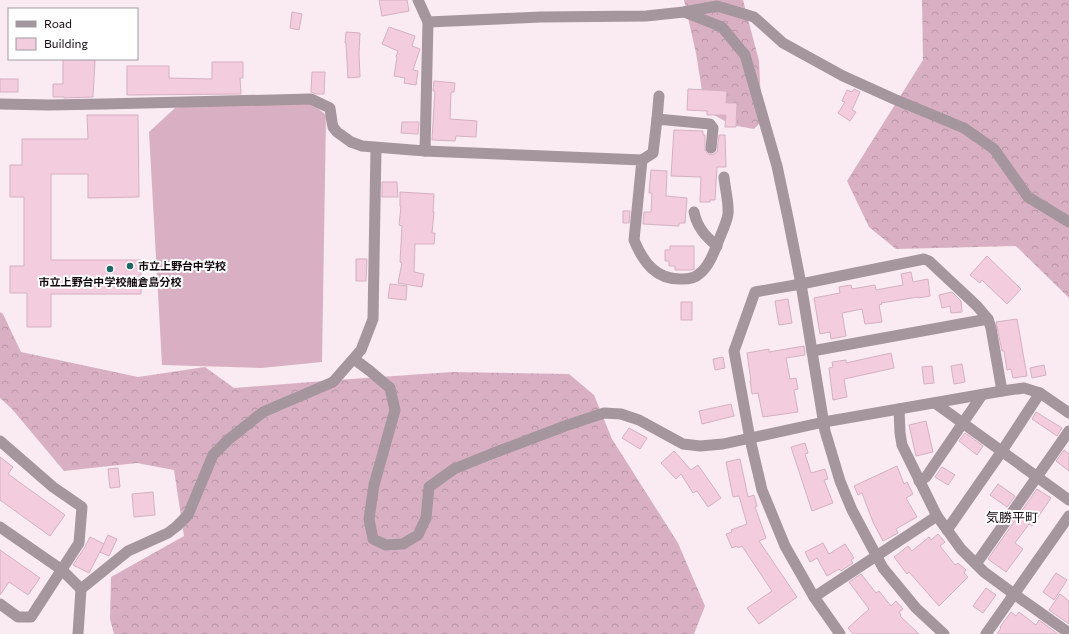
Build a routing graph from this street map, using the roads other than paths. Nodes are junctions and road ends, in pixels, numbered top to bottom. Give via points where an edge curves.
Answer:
1 (418, 0) edge
2 (684, 12) junction
3 (428, 22) junction
4 (659, 96) dead end
5 (0, 104) edge
6 (657, 120) junction
7 (376, 148) junction
8 (711, 148) dead end
9 (425, 151) junction
10 (642, 160) junction
11 (724, 177) dead end
12 (694, 212) dead end
13 (1069, 222) edge
14 (717, 246) junction
15 (801, 284) junction
16 (988, 319) junction
17 (812, 351) junction
18 (354, 359) junction
19 (1002, 391) junction
20 (1040, 393) junction
21 (982, 395) junction
22 (935, 403) junction
23 (899, 409) junction
24 (1069, 413) edge
25 (824, 422) junction
26 (963, 423) junction
27 (1069, 431) edge
28 (750, 438) junction
29 (0, 441) edge
30 (1002, 452) junction
31 (1037, 477) junction
32 (919, 481) junction
33 (1069, 500) edge
34 (937, 516) junction
35 (1069, 516) edge
36 (0, 526) edge
37 (947, 530) junction
38 (876, 556) junction
39 (976, 564) junction
40 (62, 570) junction
41 (82, 589) junction
42 (1014, 594) junction
43 (814, 597) junction
44 (0, 604) edge
45 (1069, 633) edge
46 (78, 634) edge
47 (840, 634) edge
48 (944, 634) edge
49 (986, 634) edge

1 - 3 street
2 - 3 street via 646,16
2 - 13 street via 717,6 754,17 783,43 843,76 964,128 994,149 1028,197
2 - 15 street via 722,27 746,55 777,166
3 - 9 street
4 - 6 street
5 - 7 street via 311,98 330,108 333,127 340,136 362,146
6 - 8 street via 710,124 713,128
6 - 10 street via 653,153
7 - 9 street
7 - 18 street via 373,319 361,350
9 - 10 street
10 - 14 street via 634,240 645,262 660,275 687,279 696,276 707,266
11 - 14 street via 728,216
12 - 14 street via 700,229
15 - 16 street via 924,259
15 - 17 street
15 - 28 street via 755,292 734,351
16 - 17 street
16 - 19 street
17 - 25 street
18 - 28 street via 390,388 395,410 374,485 369,519 373,539 386,544 403,544 418,535 426,518 429,487 454,469 595,416 621,414 639,420 691,446 723,444
18 - 41 street via 333,382 263,412 228,440 213,454 188,515 168,533 128,551
19 - 20 street via 1024,388
19 - 21 street
20 - 24 street
20 - 30 street
21 - 22 street
21 - 26 street
22 - 23 street
22 - 26 street
23 - 25 street
23 - 32 street via 902,445
25 - 28 street
25 - 38 street via 840,481
26 - 30 street
26 - 32 street via 926,477
27 - 31 street
28 - 43 street via 762,490 785,546
29 - 40 street via 53,487 82,507 79,543
30 - 31 street
30 - 37 street
31 - 33 street
31 - 39 street
32 - 34 street
34 - 37 street
34 - 38 street
35 - 42 street
36 - 40 street
37 - 39 street
38 - 43 street
38 - 48 street via 916,608
39 - 42 street
40 - 41 street
40 - 44 street via 31,617 18,617
41 - 46 street
42 - 45 street
42 - 49 street
43 - 47 street

